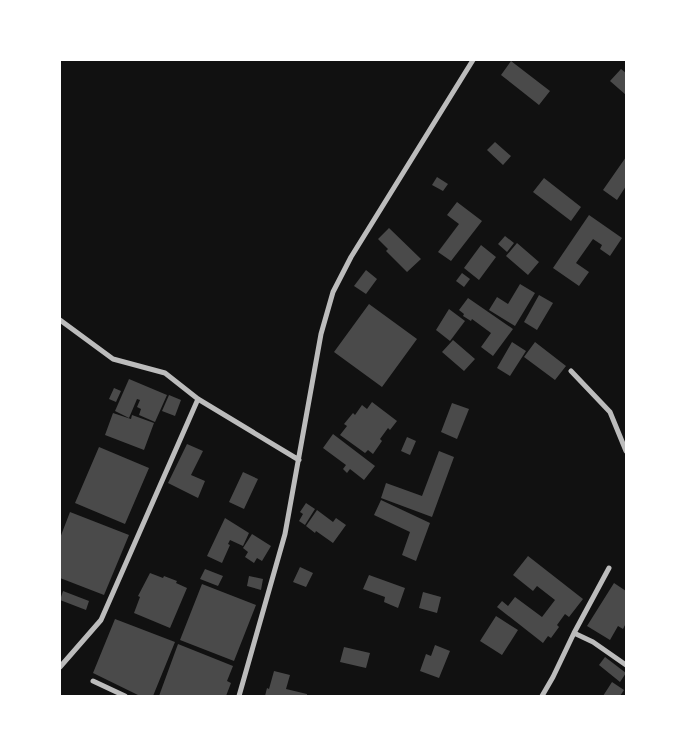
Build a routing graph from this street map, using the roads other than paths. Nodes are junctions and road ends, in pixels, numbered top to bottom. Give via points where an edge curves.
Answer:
1 (473, 60) edge
2 (60, 320) edge
3 (571, 371) dead end
4 (198, 399) junction
5 (626, 451) edge
6 (299, 460) junction
7 (609, 568) dead end
8 (574, 633) junction
9 (626, 664) edge
10 (60, 667) edge
11 (93, 682) dead end
12 (125, 696) edge
13 (239, 696) edge
14 (542, 696) edge

1 - 6 street via 351,257 333,292 321,334
2 - 4 street via 113,359 165,373
3 - 5 street via 610,412
4 - 6 street
4 - 10 street via 101,620
6 - 13 street via 286,534
7 - 8 street
8 - 9 street
8 - 14 street
11 - 12 street

